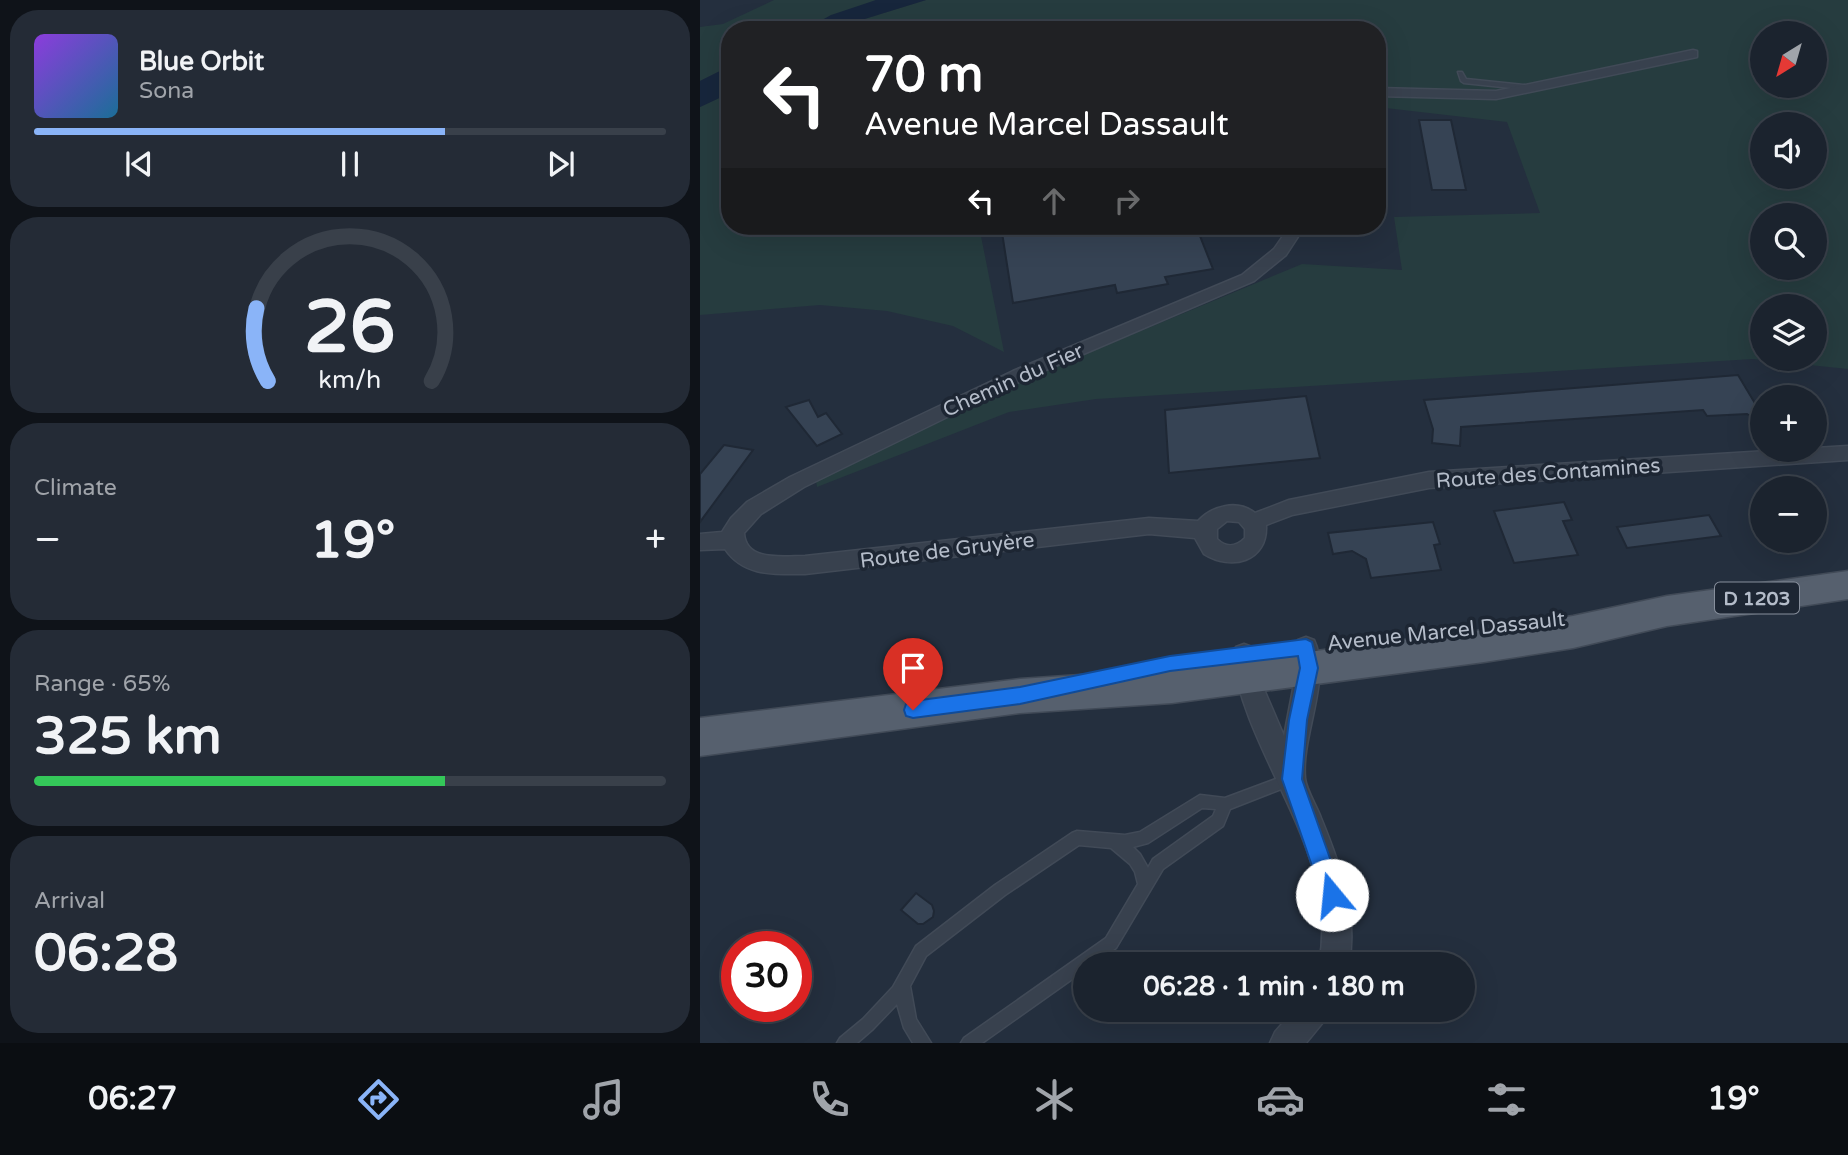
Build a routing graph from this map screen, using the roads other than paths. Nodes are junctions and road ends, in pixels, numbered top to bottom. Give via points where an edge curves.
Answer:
1 (1693, 54) dead end
2 (1460, 73) dead end
3 (1535, 88) junction
4 (1386, 92) edge
5 (1291, 235) edge
6 (1848, 453) edge
7 (1253, 522) junction
8 (1205, 530) junction
9 (733, 540) junction
10 (700, 542) edge
11 (1848, 585) edge
12 (1308, 658) junction
13 (1245, 665) junction
14 (700, 737) edge
15 (1292, 779) junction
16 (1225, 804) junction
17 (1114, 841) junction
18 (1145, 883) junction
19 (1336, 952) edge
20 (902, 985) junction
21 (1303, 1022) edge
22 (845, 1043) edge
23 (923, 1043) edge
24 (969, 1043) edge
25 (1286, 1043) edge

1 - 3 street
2 - 3 lane via 1464,81
3 - 4 street via 1496,94
5 - 9 street, Chemin du Fier via 1280,251 1248,278 1019,374 797,482 746,515 733,532
6 - 7 street, Route des Contamines via 1429,480 1289,508
7 - 8 street via 1238,513 1225,513
7 - 8 street via 1256,541 1237,554 1214,550 1206,542
8 - 9 street, Route de Gruyère via 1149,526 804,565 754,562 738,552
9 - 10 street
11 - 12 main road, Avenue Marcel Dassault / D 1203 via 1667,611 1484,646
12 - 13 main road, Avenue Marcel Dassault / D 1203
12 - 15 street
13 - 14 main road, Avenue Marcel Dassault / D 1203 via 1172,686 1020,696
13 - 15 street via 1262,722
15 - 16 lane
15 - 19 street via 1338,916
16 - 17 lane via 1200,801 1143,838
16 - 18 lane via 1218,821 1158,864
17 - 18 lane via 1134,855
17 - 20 lane via 1077,838 1066,845 921,951
18 - 24 lane via 1111,943
20 - 22 lane
20 - 23 lane via 904,1012
21 - 25 street

